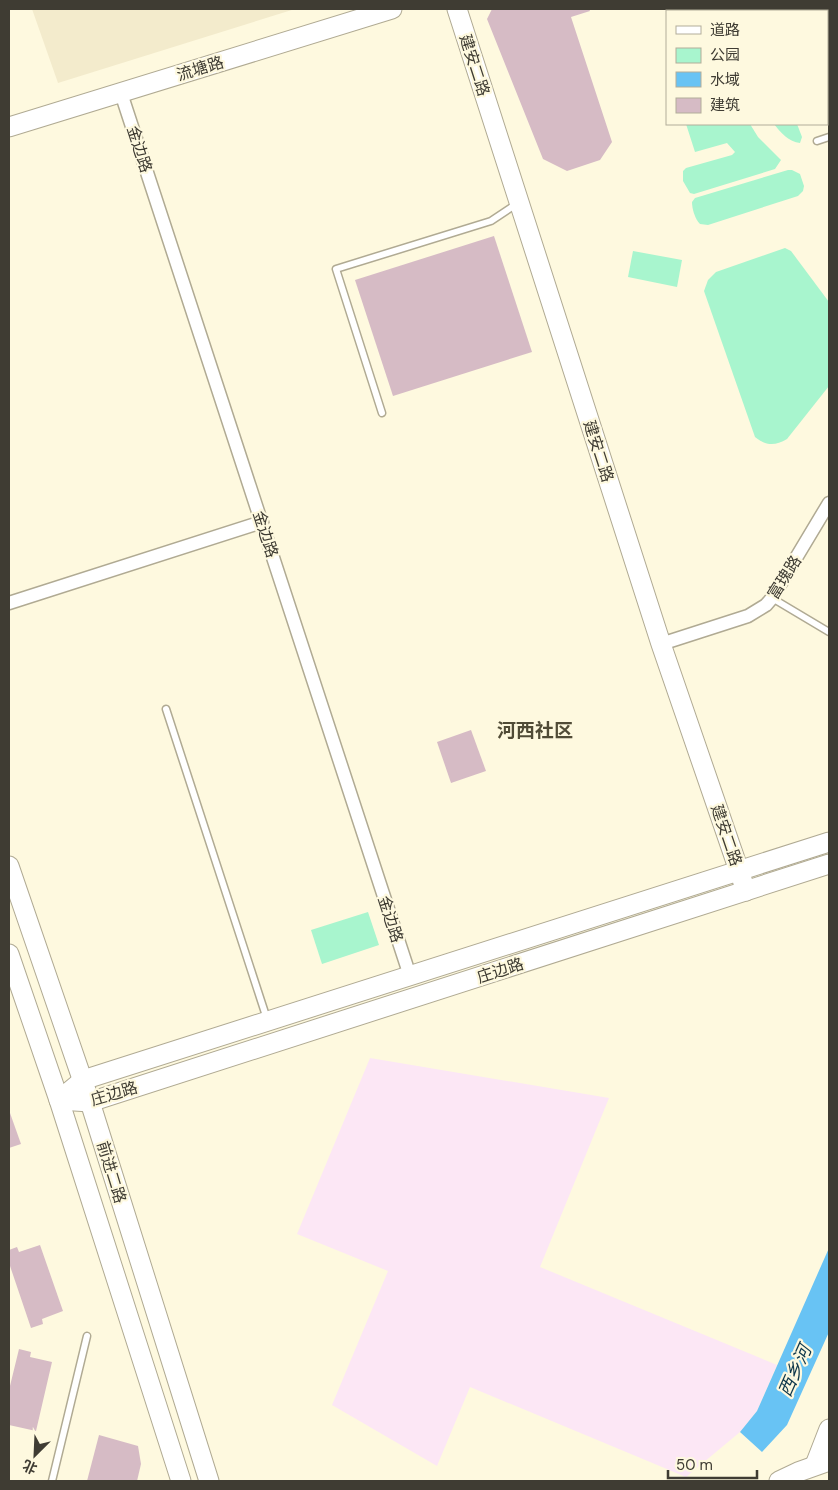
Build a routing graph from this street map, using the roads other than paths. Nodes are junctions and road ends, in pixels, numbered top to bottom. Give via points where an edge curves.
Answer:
1 (392, 9) edge
2 (457, 9) edge
3 (121, 93) junction
4 (9, 128) edge
5 (829, 137) edge
6 (817, 141) dead end
7 (519, 202) junction
8 (382, 413) dead end
9 (829, 503) edge
10 (262, 522) junction
11 (772, 598) junction
12 (9, 603) edge
13 (829, 632) edge
14 (661, 644) junction
15 (166, 709) dead end
16 (829, 842) edge
17 (829, 864) edge
18 (9, 866) edge
19 (739, 870) junction
20 (746, 890) junction
21 (9, 954) edge
22 (410, 976) junction
23 (268, 1021) junction
24 (83, 1080) junction
25 (59, 1100) junction
26 (90, 1102) junction
27 (87, 1336) dead end
28 (829, 1429) edge
29 (822, 1463) edge
30 (52, 1481) edge
31 (181, 1481) edge
32 (209, 1481) edge
33 (780, 1481) edge

1 - 3 main road, 流塘路
2 - 7 main road, 建安二路
3 - 4 main road, 流塘路
3 - 10 street, 金边路
5 - 6 lane
7 - 8 lane via 491,220 336,269
7 - 14 main road, 建安二路
9 - 11 street, 富瑰路
10 - 12 street
10 - 22 street, 金边路
11 - 13 lane
11 - 14 street, 富瑰路 via 748,616
14 - 19 main road, 建安二路
15 - 23 lane
16 - 19 main road, 庄边路
17 - 20 main road, 庄边路
18 - 24 main road, 前进二路
19 - 20 main road, 建安二路
19 - 22 main road, 庄边路
20 - 26 main road, 庄边路
21 - 25 main road, 前进二路
22 - 23 main road, 庄边路
23 - 24 main road, 庄边路
24 - 25 main road, 庄边路
24 - 26 main road, 前进二路
25 - 26 main road, 庄边路
25 - 31 main road, 前进二路
26 - 32 main road, 前进二路
27 - 30 lane
28 - 29 main road
29 - 33 main road

